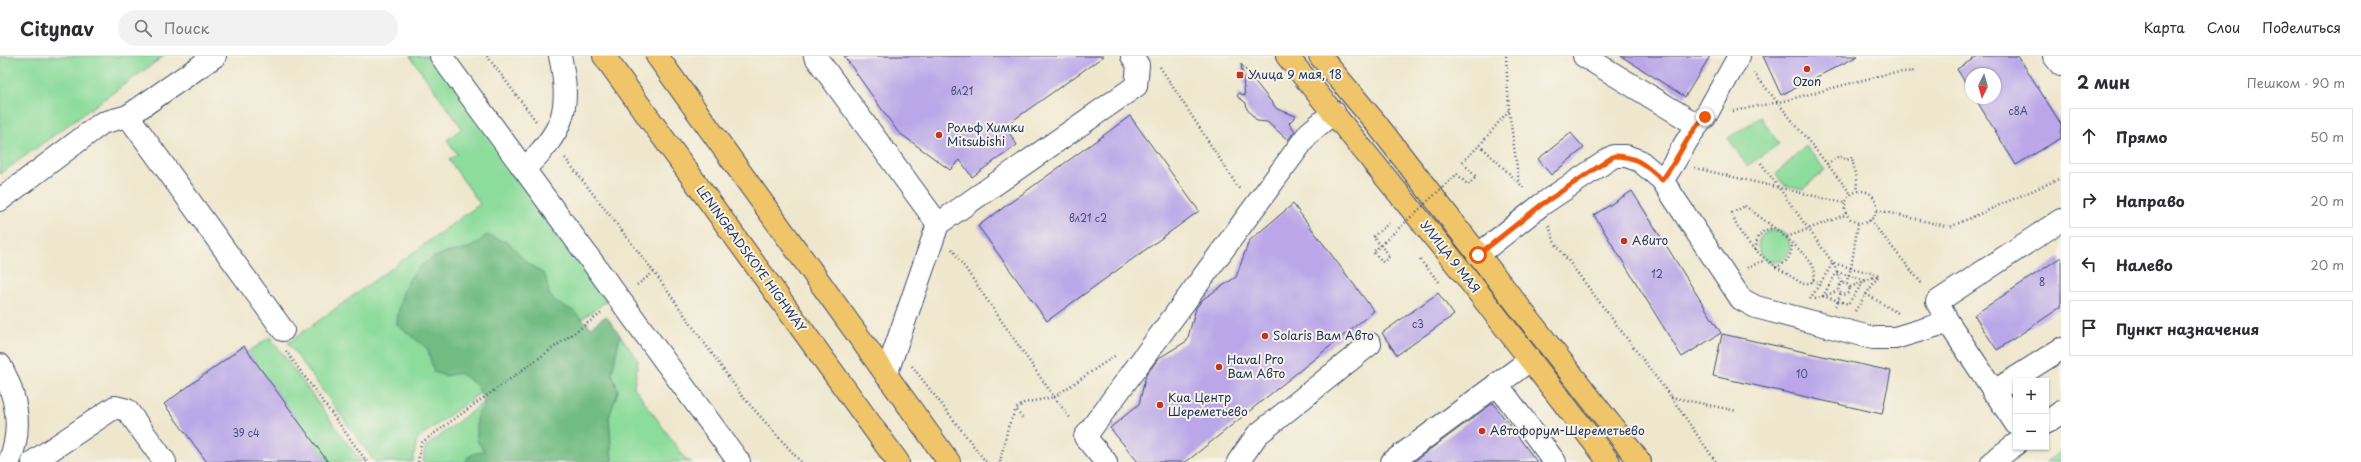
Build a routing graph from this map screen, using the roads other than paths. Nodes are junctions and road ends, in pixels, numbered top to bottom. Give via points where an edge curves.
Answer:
1 (215, 56) edge
2 (441, 56) edge
3 (560, 56) edge
4 (604, 56) edge
5 (656, 56) edge
6 (815, 56) edge
7 (1132, 56) edge
8 (1287, 56) edge
9 (1320, 56) edge
10 (1584, 56) edge
11 (1740, 56) edge
12 (2054, 56) edge
13 (2061, 65) edge
14 (1334, 112) junction
15 (128, 116) junction
16 (1701, 121) junction
17 (524, 169) junction
18 (1669, 171) junction
19 (0, 200) edge
20 (2061, 220) edge
21 (937, 225) junction
22 (1478, 255) junction
23 (1948, 322) junction
24 (283, 339) road end
25 (1370, 344) dead end
26 (2061, 349) edge
27 (1530, 360) junction
28 (0, 365) edge
29 (886, 375) junction
30 (1497, 384) junction
31 (1993, 392) junction
32 (2061, 412) edge
33 (2013, 420) edge
34 (2049, 421) edge
35 (2013, 446) edge
36 (9, 462) edge
37 (33, 462) edge
38 (165, 462) edge
39 (739, 462) edge
40 (898, 462) edge
41 (949, 462) edge
42 (1106, 462) edge
43 (1238, 462) edge
44 (1392, 462) edge
45 (1555, 462) edge
46 (1609, 462) edge
47 (1640, 462) edge
48 (1992, 462) edge

1 - 15 street
2 - 17 street
3 - 17 street via 566,93 561,122 551,141
4 - 40 main road, LENINGRADSKOYE HIGHWAY
5 - 29 main road
6 - 21 street
7 - 21 street via 1138,65 1136,86
8 - 14 main road, УЛИЦА 9 МАЯ
9 - 22 main road, УЛИЦА 9 МАЯ via 1375,122
10 - 16 street
11 - 16 street
12 - 13 street
14 - 27 main road, УЛИЦА 9 МАЯ
14 - 42 street via 1309,133 1085,437
15 - 19 street via 102,123
15 - 24 street
16 - 18 street
17 - 39 street
18 - 22 street via 1626,156 1614,156 1541,205
18 - 23 street via 1741,299 1756,307 1873,338 1895,338
20 - 23 street via 1937,302
21 - 29 street
22 - 47 main road, УЛИЦА 9 МАЯ
23 - 31 street
25 - 43 street via 1257,435
26 - 31 street
27 - 30 street
27 - 46 main road, УЛИЦА 9 МАЯ
28 - 36 street via 14,396 16,412 16,446
29 - 41 main road
30 - 44 street
30 - 45 street
31 - 33 street
32 - 34 street
35 - 48 street
37 - 38 street via 115,407 127,410

